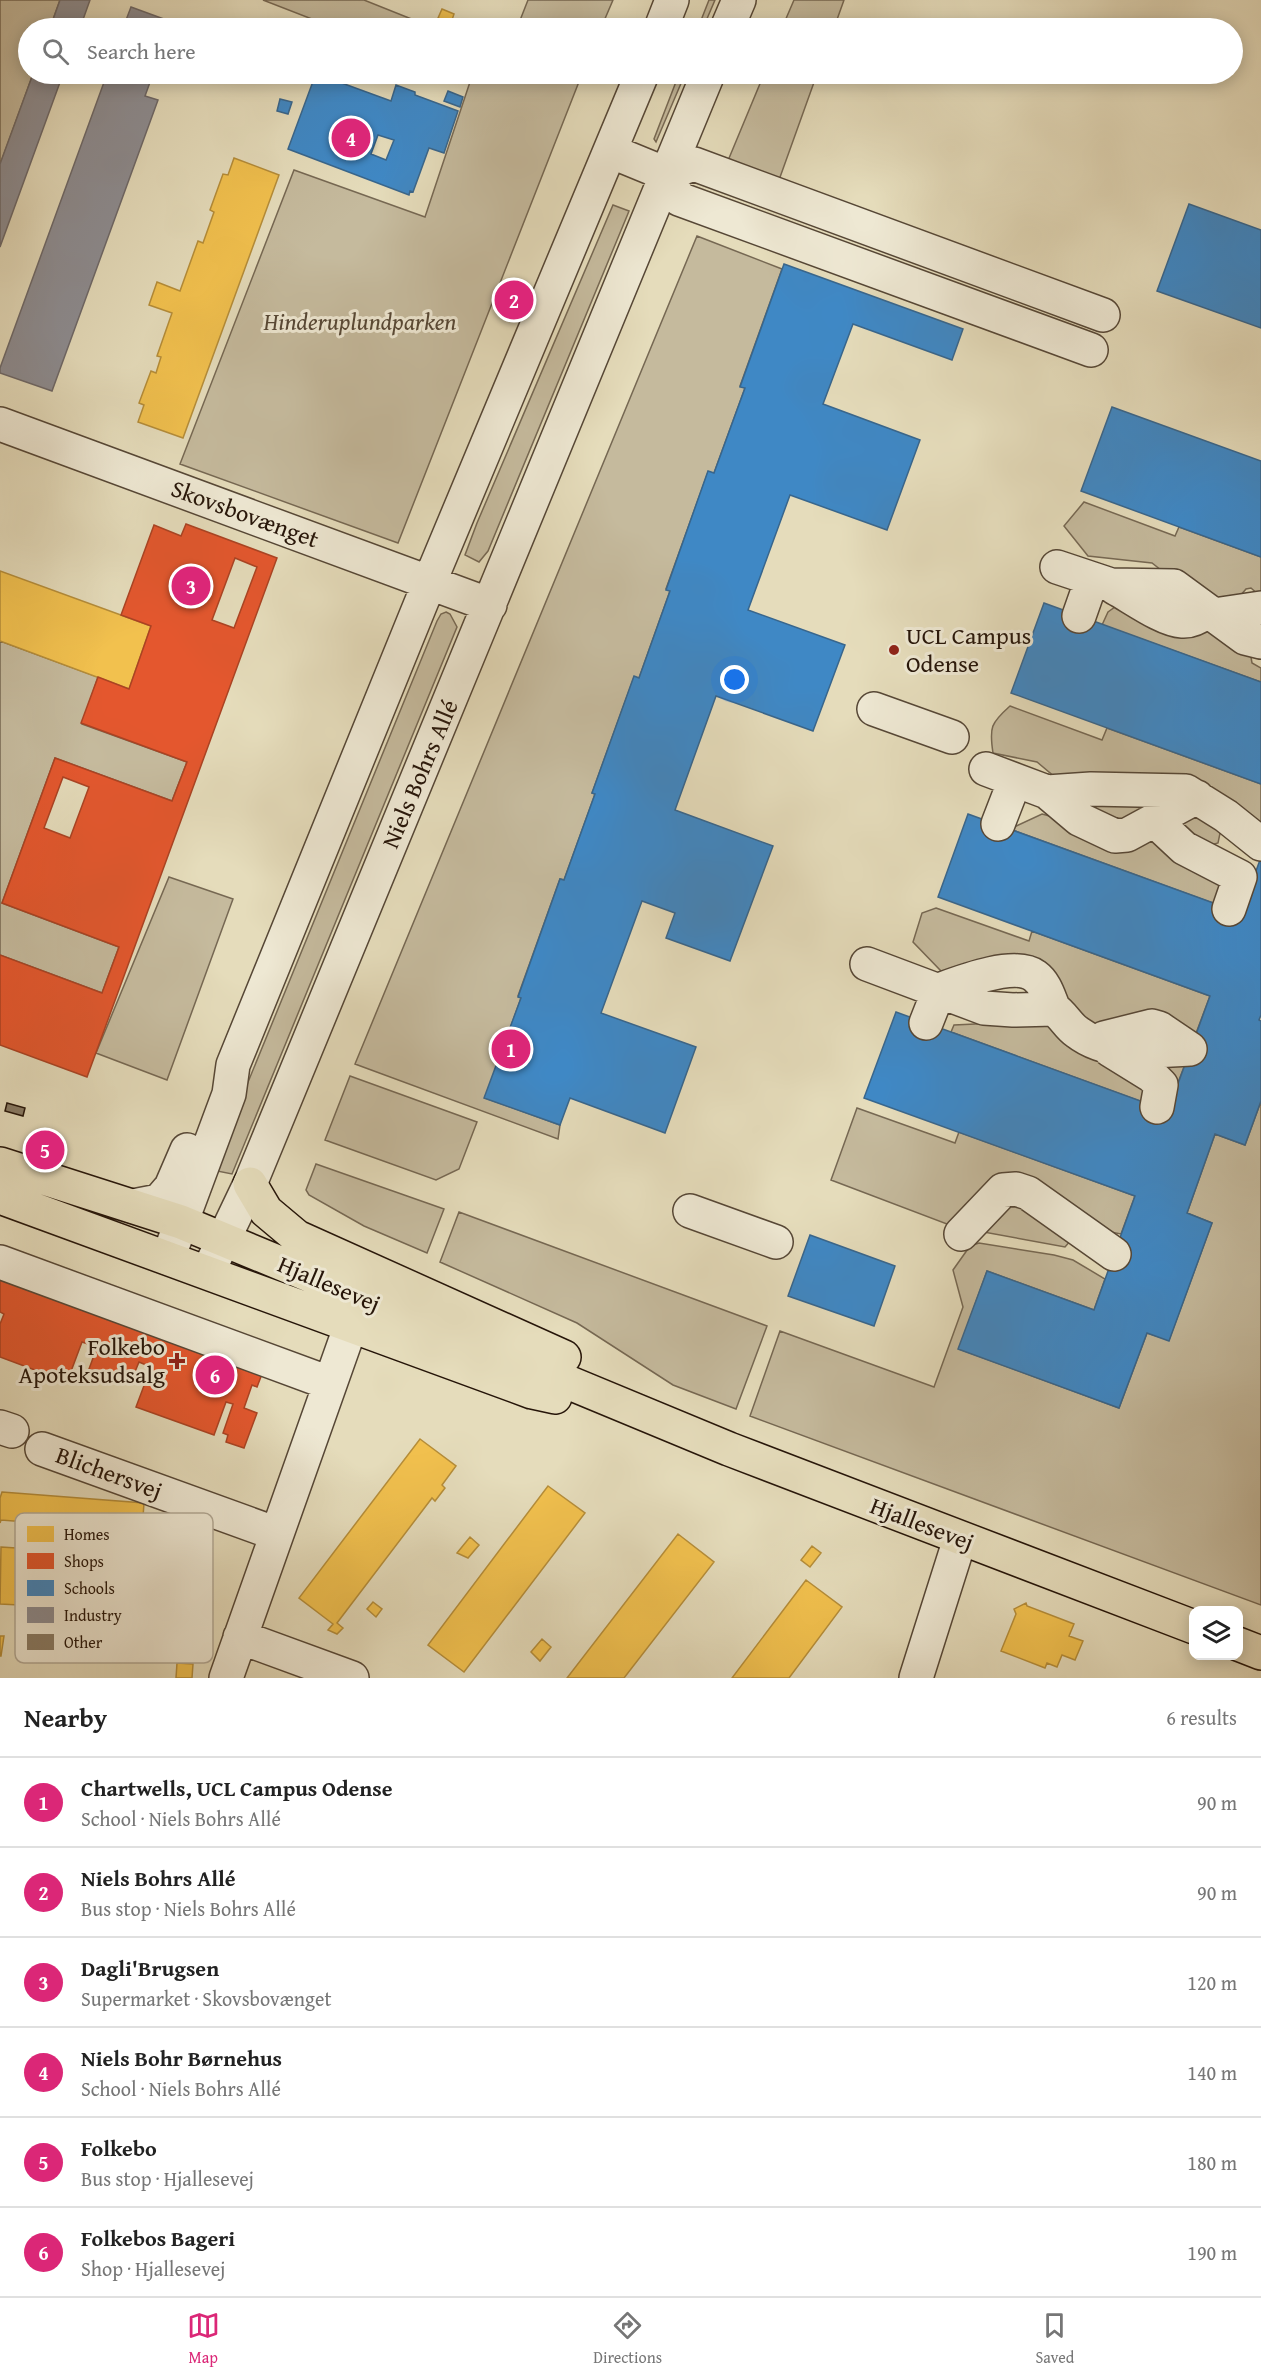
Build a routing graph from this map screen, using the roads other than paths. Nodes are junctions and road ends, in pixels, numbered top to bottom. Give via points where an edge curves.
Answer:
1 (672, 0) edge
2 (739, 0) edge
3 (665, 18) edge
4 (731, 18) edge
5 (638, 84) edge
6 (704, 84) edge
7 (610, 151) junction
8 (666, 174) junction
9 (1103, 315) dead end
10 (1091, 350) dead end
11 (0, 424) edge
12 (1057, 567) dead end
13 (430, 581) junction
14 (1101, 582) junction
15 (490, 605) junction
16 (1261, 608) edge
17 (1211, 613) junction
18 (1079, 616) dead end
19 (1256, 642) edge
20 (874, 709) dead end
21 (952, 737) dead end
22 (1047, 792) junction
23 (1197, 797) junction
24 (1154, 820) junction
25 (998, 824) dead end
26 (1261, 846) edge
27 (1184, 848) junction
28 (1229, 909) dead end
29 (867, 964) dead end
30 (939, 990) junction
31 (926, 1023) dead end
32 (233, 1065) junction
33 (1157, 1107) dead end
34 (0, 1164) edge
35 (250, 1184) junction
36 (0, 1197) edge
37 (133, 1206) junction
38 (690, 1211) dead end
39 (181, 1222) junction
40 (961, 1234) dead end
41 (225, 1239) junction
42 (776, 1242) dead end
43 (1114, 1254) dead end
44 (168, 1258) junction
45 (0, 1262) edge
46 (208, 1272) junction
47 (351, 1325) junction
48 (329, 1383) junction
49 (653, 1418) junction
50 (42, 1449) dead end
51 (277, 1534) junction
52 (960, 1539) junction
53 (1189, 1625) edge
54 (240, 1636) junction
55 (1243, 1646) edge
56 (1261, 1653) edge
57 (226, 1678) edge
58 (352, 1678) edge
59 (916, 1678) edge

1 - 3 street
2 - 4 street
5 - 7 street
6 - 8 street, Niels Bohrs Allé
7 - 8 street
7 - 13 street
8 - 9 street via 694,164
8 - 10 street via 679,199
8 - 15 street, Niels Bohrs Allé
11 - 13 street, Skovsbovænget
12 - 14 street
13 - 15 street, Skovsbovænget
13 - 32 street
14 - 17 street via 1174,586
14 - 18 street
15 - 35 street, Niels Bohrs Allé
16 - 17 street
17 - 19 street
20 - 21 street
22 - 23 street via 1173,789
22 - 24 street via 1079,819 1115,836 1127,835
22 - 25 street via 1000,775
23 - 24 street
23 - 26 street
24 - 27 street
26 - 27 street
27 - 28 street via 1240,877
29 - 30 street
30 - 31 street
30 - 33 street via 984,1008 1054,1009 1074,1031 1152,1076 1161,1085
32 - 37 street via 215,1087 171,1187 159,1201
32 - 39 street via 229,1094
34 - 37 main road, Hjallesevej
35 - 41 street, Niels Bohrs Allé
35 - 49 main road via 266,1211 297,1237 617,1382
36 - 44 main road, Hjallesevej
37 - 39 main road, Hjallesevej
38 - 42 street
39 - 41 main road, Hjallesevej
39 - 44 street
40 - 43 street via 1003,1190 1016,1189 1028,1193
41 - 46 street, Niels Bohrs Allé
41 - 49 main road, Hjallesevej
44 - 46 main road, Hjallesevej
45 - 48 street
46 - 47 main road, Hjallesevej
47 - 48 street
47 - 49 main road, Hjallesevej via 532,1392
48 - 51 street
49 - 52 main road, Hjallesevej
50 - 51 street, Blichersvej
51 - 54 street
52 - 53 main road, Hjallesevej
52 - 59 street
54 - 57 street
54 - 58 street
55 - 56 main road

